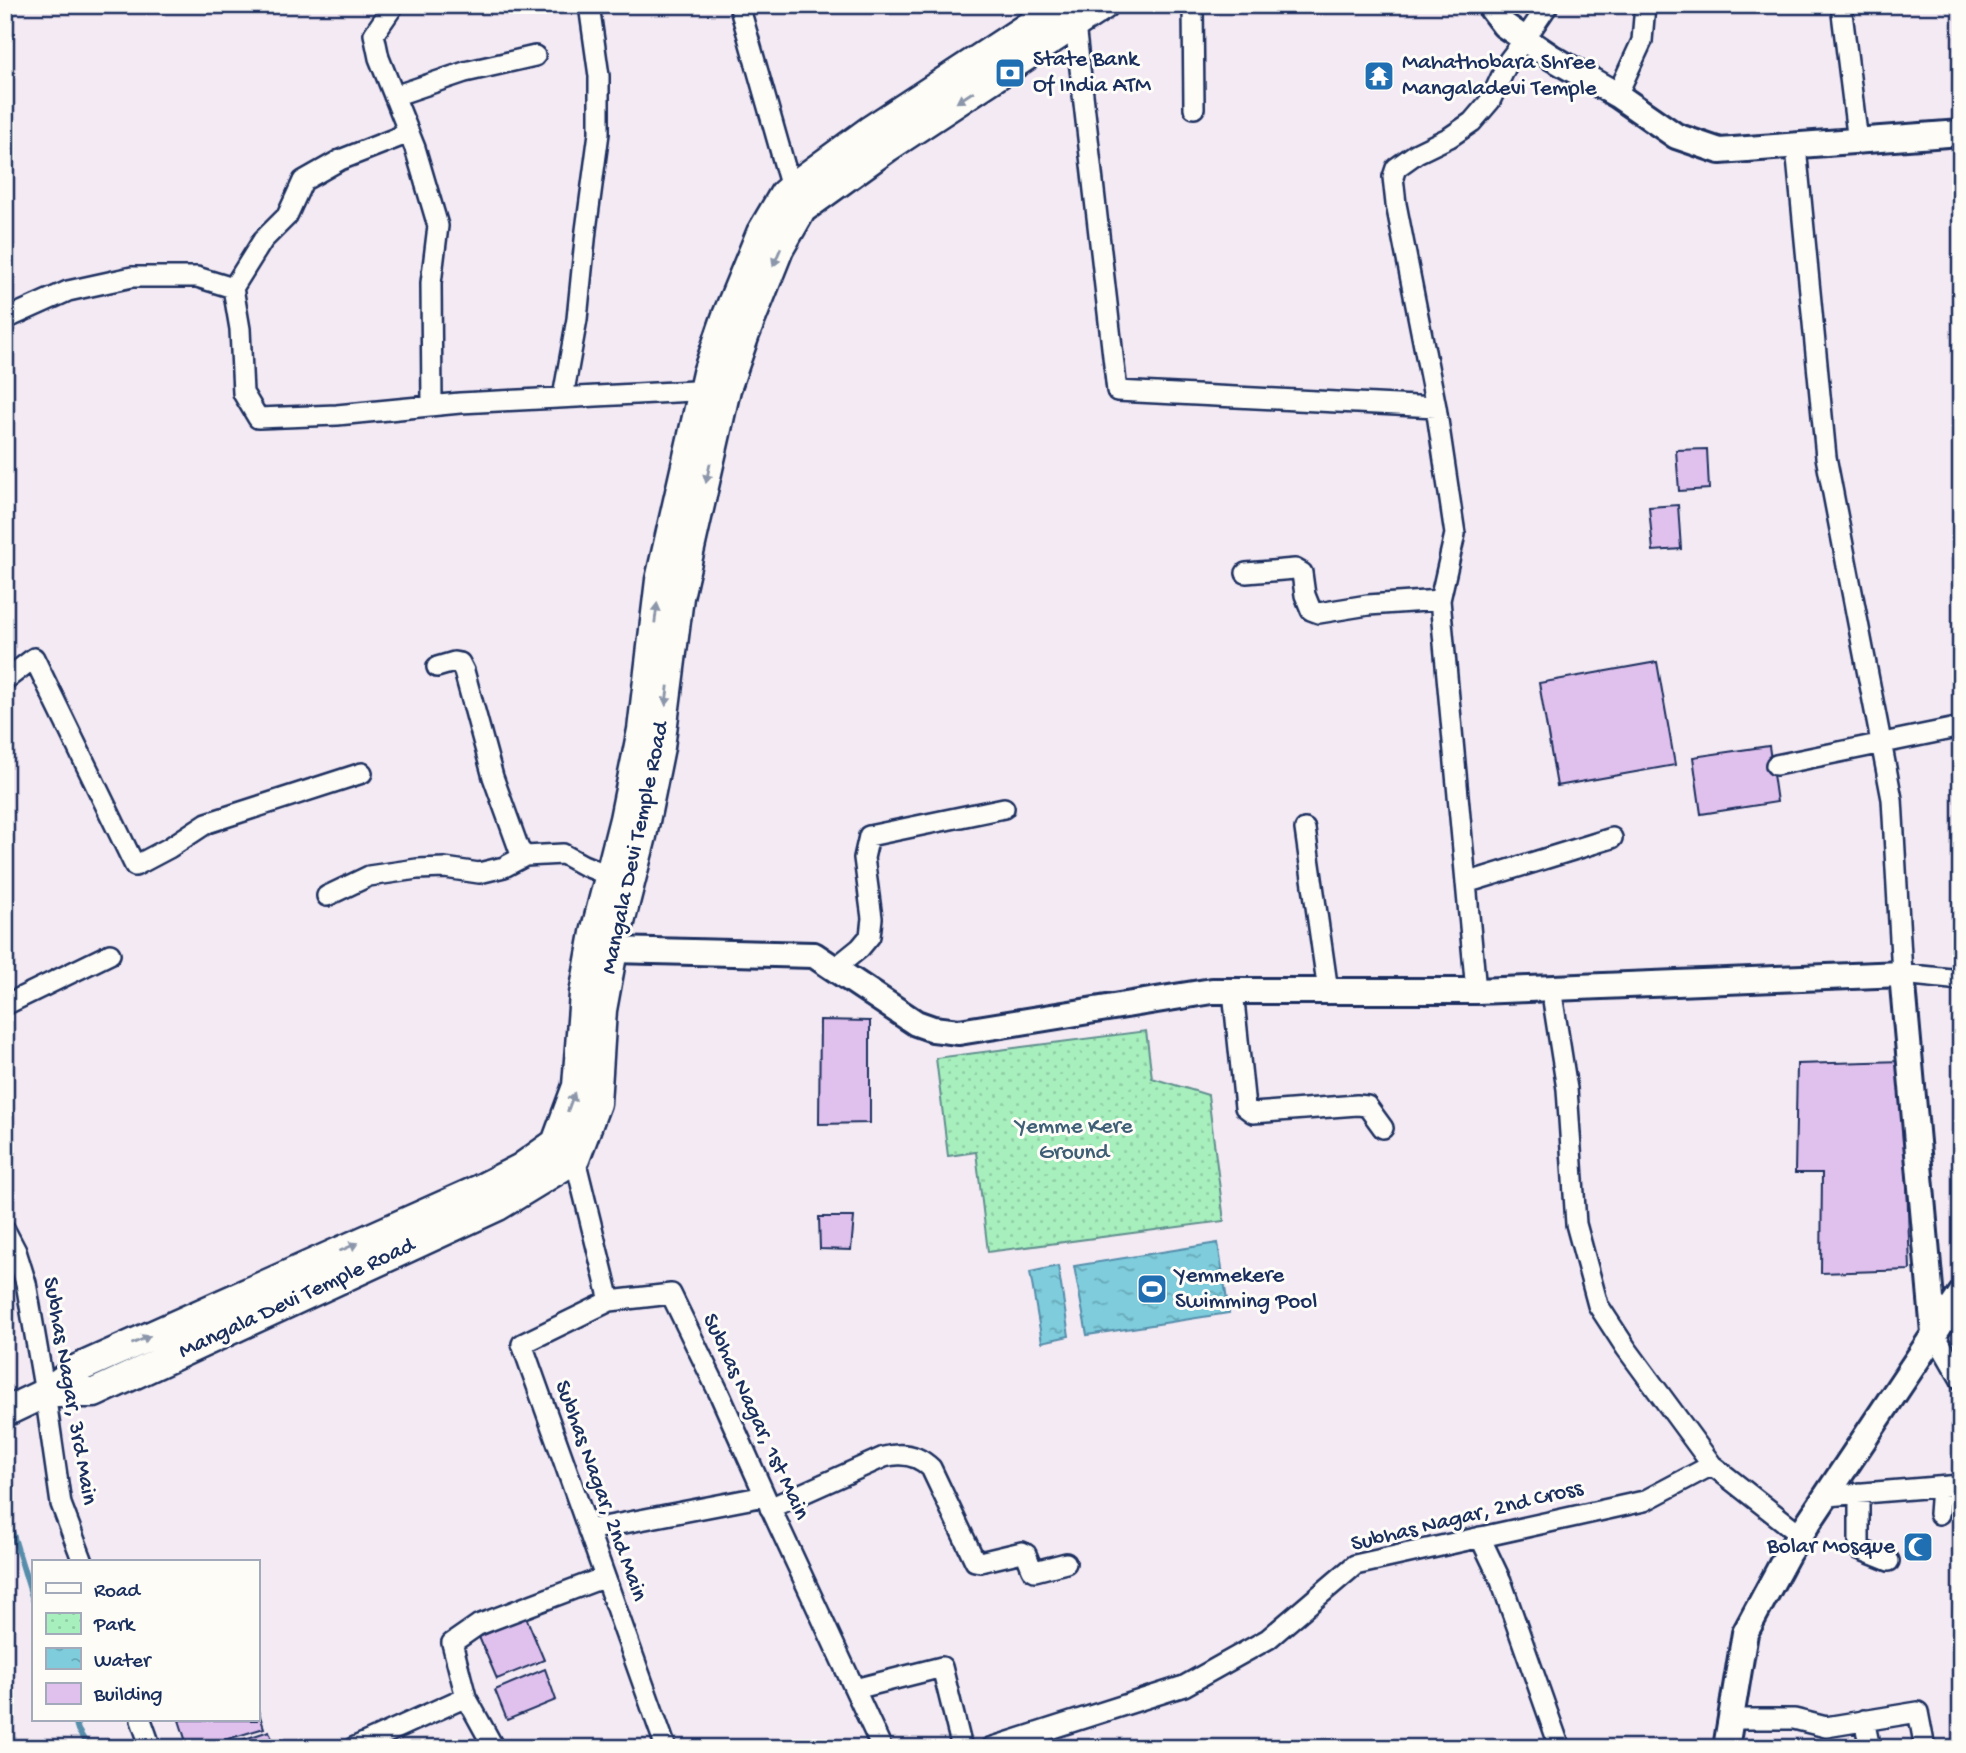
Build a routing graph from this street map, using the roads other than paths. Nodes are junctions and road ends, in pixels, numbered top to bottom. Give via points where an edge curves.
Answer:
1 (394, 5) edge
2 (589, 5) edge
3 (739, 5) edge
4 (1104, 5) edge
5 (1193, 5) edge
6 (1489, 5) edge
7 (1548, 5) edge
8 (1645, 5) edge
9 (1841, 5) edge
10 (1068, 15) edge
11 (1525, 39) junction
12 (535, 56) dead end
13 (1617, 95) junction
14 (394, 96) junction
15 (1194, 107) dead end
16 (409, 133) junction
17 (1961, 133) edge
18 (1858, 142) junction
19 (1796, 147) junction
20 (797, 198) junction
21 (233, 288) junction
22 (7, 316) edge
23 (715, 390) junction
24 (563, 397) junction
25 (432, 405) junction
26 (1436, 407) junction
27 (1246, 573) dead end
28 (1440, 600) junction
29 (437, 667) dead end
30 (5, 680) edge
31 (1961, 727) edge
32 (1881, 744) junction
33 (1776, 765) dead end
34 (362, 773) dead end
35 (1004, 808) dead end
36 (1306, 829) dead end
37 (1612, 838) dead end
38 (525, 856) junction
39 (608, 875) junction
40 (1466, 883) junction
41 (327, 896) dead end
42 (602, 950) junction
43 (110, 954) dead end
44 (834, 969) junction
45 (1902, 974) junction
46 (1961, 980) edge
47 (1551, 988) junction
48 (1233, 991) junction
49 (1328, 991) junction
50 (1476, 991) junction
51 (5, 1006) edge
52 (1382, 1128) dead end
53 (566, 1151) junction
54 (5, 1230) edge
55 (1961, 1294) edge
56 (610, 1301) junction
57 (1934, 1333) junction
58 (1961, 1380) edge
59 (46, 1393) junction
60 (5, 1412) edge
61 (1712, 1465) junction
62 (1951, 1486) edge
63 (1858, 1493) junction
64 (1826, 1496) junction
65 (767, 1502) junction
66 (1940, 1514) dead end
67 (588, 1530) junction
68 (1801, 1535) junction
69 (1480, 1537) junction
70 (81, 1560) edge
71 (1889, 1561) dead end
72 (1066, 1563) dead end
73 (605, 1577) junction
74 (855, 1689) junction
75 (466, 1697) junction
76 (1731, 1719) junction
77 (1864, 1720) junction
78 (142, 1722) edge
79 (151, 1748) edge
80 (353, 1748) edge
81 (494, 1748) edge
82 (666, 1748) edge
83 (882, 1748) edge
84 (962, 1748) edge
85 (990, 1748) edge
86 (1560, 1748) edge
87 (1726, 1748) edge
88 (1870, 1748) edge
89 (1925, 1748) edge

1 - 14 street via 374,34
2 - 24 street via 599,76 599,133
3 - 20 street
4 - 10 main road, Mangala Devi Temple Road
5 - 15 street
6 - 11 street via 1504,25
7 - 11 street
8 - 13 street via 1642,41
9 - 18 street
10 - 20 main road, Mangala Devi Temple Road via 888,148
10 - 26 street via 1117,391
11 - 13 street
11 - 26 street via 1509,60 1490,101 1472,122 1417,153 1396,168 1393,177
12 - 14 street via 465,72
13 - 19 street via 1676,136 1720,151
14 - 16 street
16 - 21 street via 340,160 303,181 287,216 263,240
16 - 25 street via 438,226 431,283
17 - 18 street
18 - 19 street
19 - 32 street via 1826,457
20 - 23 main road, Mangala Devi Temple Road via 745,334
21 - 22 street via 197,277 132,277 68,290
21 - 25 street via 243,393 258,418
23 - 24 street
39 -> 23 main road, Mangala Devi Temple Road via 642,730 660,580
23 -> 42 main road, Mangala Devi Temple Road via 679,597 660,747 642,836
24 - 25 street
26 - 28 street via 1455,534
27 - 28 street via 1295,569 1302,573 1311,610 1319,613
28 - 40 street
29 - 38 street via 454,662 464,671 493,777
30 - 34 street via 34,657 135,866 207,823
31 - 32 street
32 - 33 street
32 - 45 street via 1892,799
35 - 44 street via 869,836 864,858 870,936
36 - 49 street
37 - 40 street
38 - 39 street via 563,853
38 - 41 street via 479,873 445,867 369,876
39 - 42 main road, Mangala Devi Temple Road
40 - 50 street
42 - 44 street via 814,955
42 - 53 main road, Mangala Devi Temple Road via 596,1102
43 - 51 street
44 - 48 street via 916,1023 959,1032
45 - 46 street
45 - 47 street
45 - 57 street
47 - 50 street
47 - 61 street via 1567,1089 1576,1224 1598,1305
48 - 49 street
48 - 52 street via 1245,1107 1253,1114 1367,1106
49 - 50 street
53 - 56 street
53 - 59 main road, Mangala Devi Temple Road via 498,1206 94,1393
54 - 59 street, Subhas Nagar, 3rd Main via 26,1283
55 - 57 street
56 - 65 street, Subhas Nagar, 1st Main via 671,1294
56 - 67 street, Subhas Nagar, 2nd Main via 522,1344
57 - 58 street
57 - 64 street
59 - 60 main road, Mangala Devi Temple Road
59 - 70 street, Subhas Nagar, 3rd Main via 61,1504
61 - 68 street
61 - 69 street, Subhas Nagar, 2nd Cross via 1644,1501
62 - 63 street
62 - 66 street
63 - 64 street
63 - 71 street via 1859,1549
64 - 68 street
65 - 67 street
65 - 72 street via 884,1457 910,1456 931,1468 975,1561 1022,1552 1035,1571
65 - 74 street, Subhas Nagar, 1st Main
67 - 73 street, Subhas Nagar, 2nd Main
68 - 76 street via 1745,1633
69 - 85 street, Subhas Nagar, 2nd Cross via 1355,1565 1268,1639 1184,1686
69 - 86 street via 1501,1581
73 - 75 street via 478,1625 452,1643
73 - 82 street, Subhas Nagar, 2nd Main
74 - 83 street, Subhas Nagar, 1st Main
74 - 84 street via 942,1667
75 - 80 street
75 - 81 street
76 - 77 street via 1794,1719 1826,1727
76 - 87 street
77 - 88 street
77 - 89 street via 1917,1712
78 - 79 street

